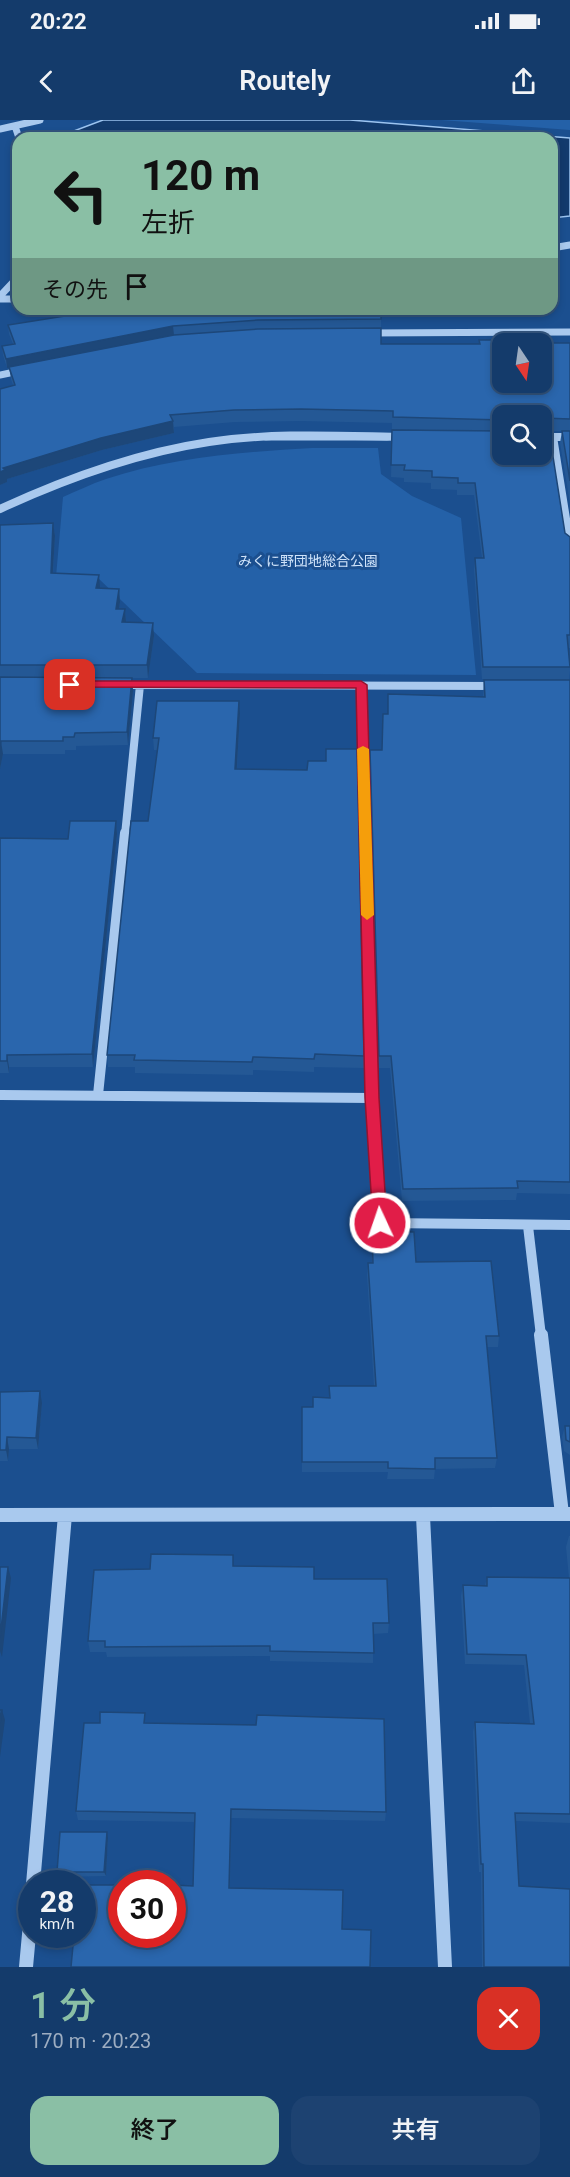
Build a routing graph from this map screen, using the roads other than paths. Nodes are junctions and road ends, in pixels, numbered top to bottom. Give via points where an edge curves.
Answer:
1 (40, 120) edge
2 (15, 126) junction
3 (0, 129) edge
4 (17, 132) edge
5 (12, 284) edge
6 (0, 298) edge
7 (570, 332) edge
8 (358, 333) edge
9 (35, 368) edge
10 (0, 375) edge
11 (416, 437) edge
12 (553, 437) joint
13 (570, 437) edge
14 (0, 509) edge
15 (570, 544) edge
16 (105, 685) edge
17 (140, 685) junction
18 (361, 685) junction
19 (513, 686) edge
20 (0, 1095) edge
21 (98, 1095) junction
22 (372, 1098) junction
23 (570, 1225) edge
24 (528, 1226) junction
25 (566, 1514) edge
26 (0, 1515) edge
27 (65, 1515) junction
28 (423, 1516) junction
29 (34, 1870) edge
30 (28, 1948) edge
31 (26, 1967) edge
32 (445, 1967) edge

1 - 2 street
2 - 3 street
2 - 4 street
5 - 6 street
7 - 8 street
9 - 10 street
11 - 14 street via 294,435 193,445 91,470
12 - 13 street
12 - 15 street
16 - 17 street
17 - 18 street
17 - 21 street
18 - 19 street
18 - 22 street
20 - 21 street
21 - 22 street
22 - 24 street via 380,1223
23 - 24 street
24 - 25 street
25 - 28 street
26 - 27 street
27 - 28 street
27 - 29 street
28 - 32 street
30 - 31 street

